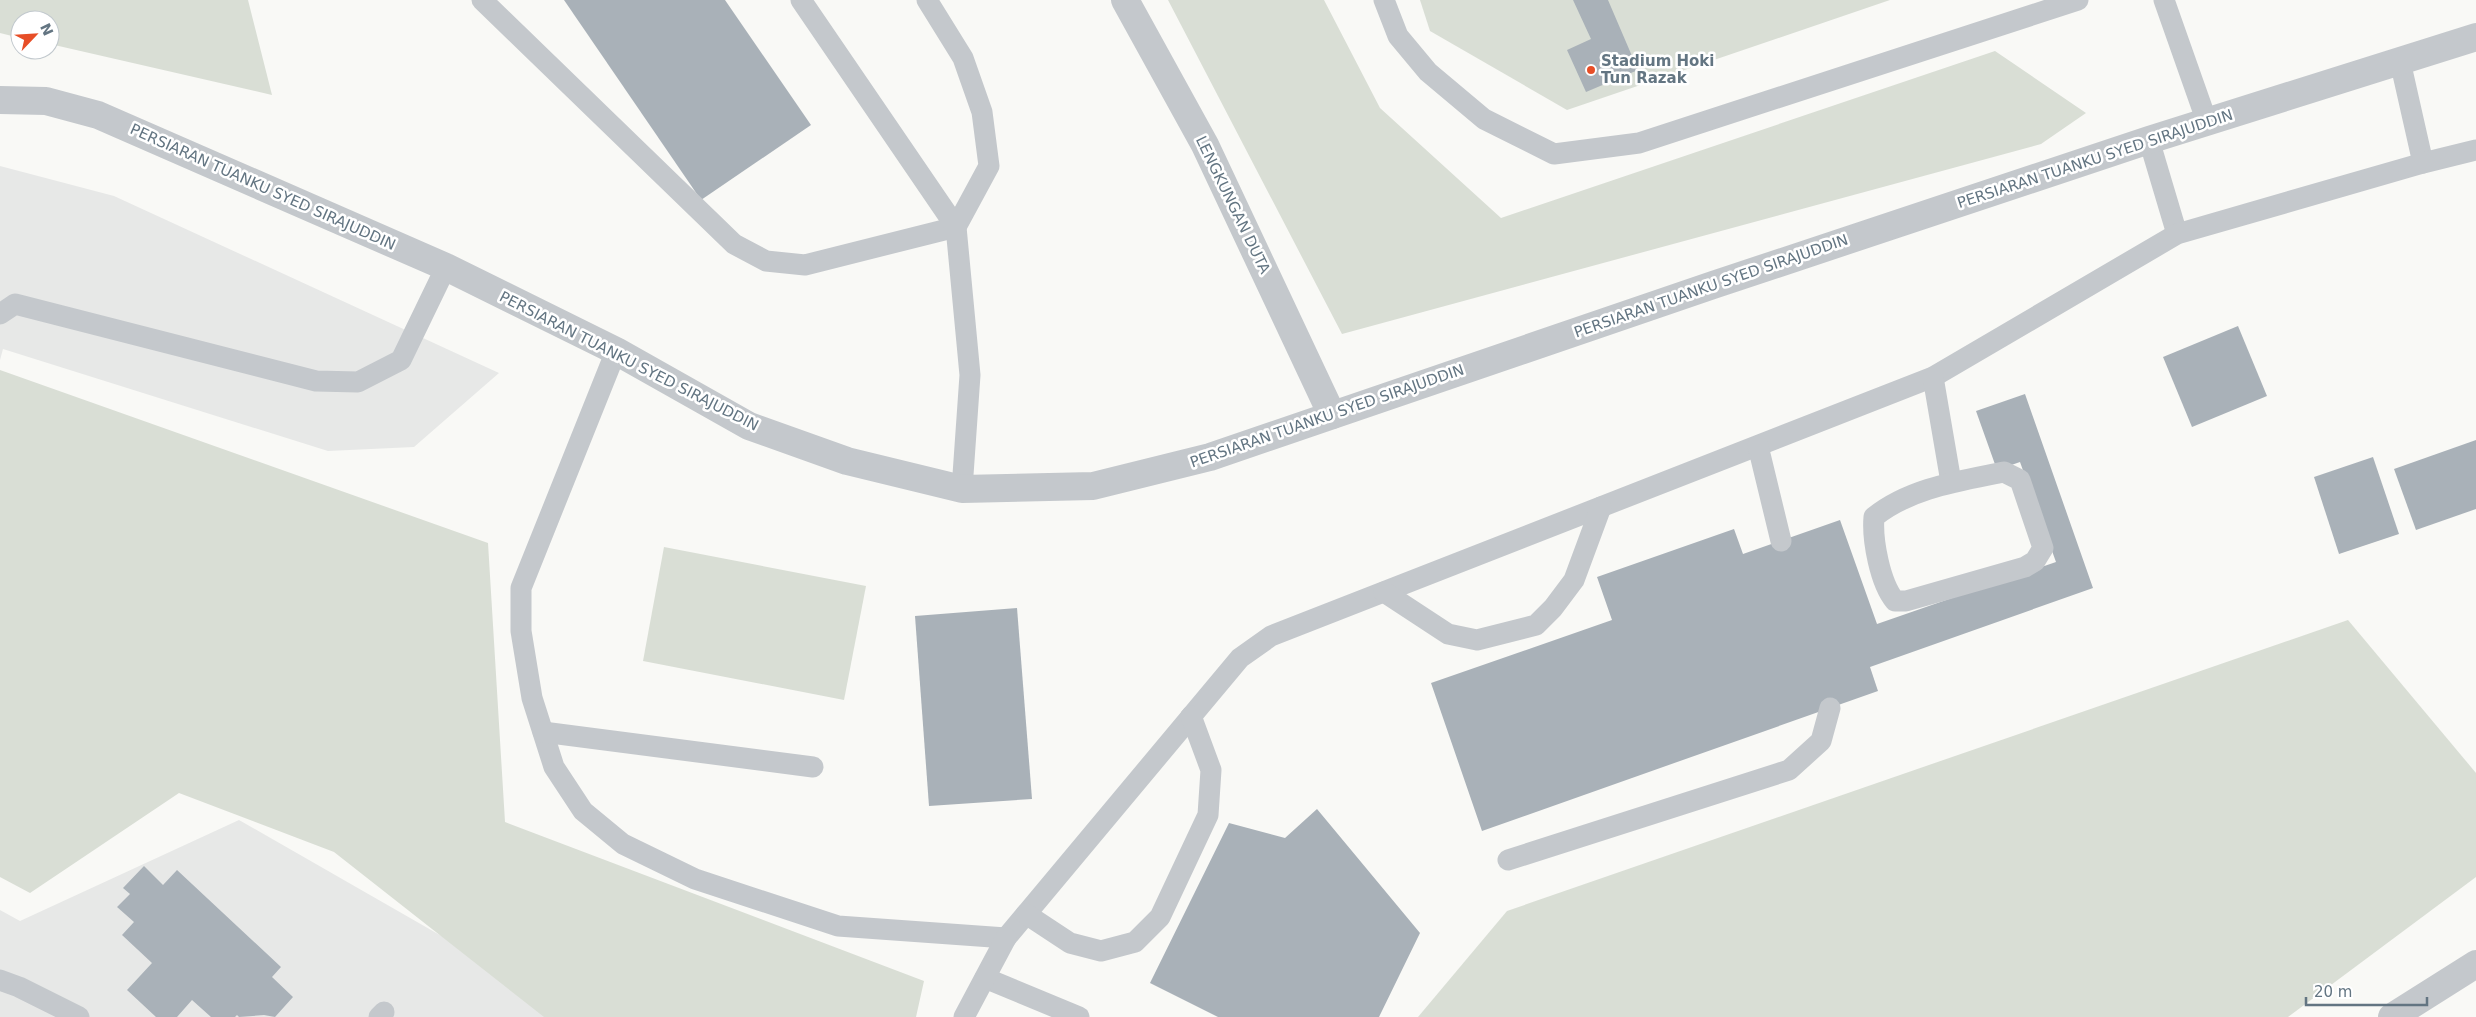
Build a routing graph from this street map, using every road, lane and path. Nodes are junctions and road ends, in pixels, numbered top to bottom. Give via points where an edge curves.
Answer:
1 (482, 0) edge
2 (800, 0) edge
3 (927, 0) edge
4 (1126, 0) edge
5 (1384, 0) edge
6 (2078, 0) edge
7 (2164, 0) edge
8 (2476, 37) edge
9 (2400, 61) junction
10 (0, 100) edge
11 (2207, 122) junction
12 (2149, 140) junction
13 (2476, 150) edge
14 (2423, 163) junction
15 (956, 227) junction
16 (2177, 234) junction
17 (446, 267) junction
18 (0, 314) edge
19 (616, 351) junction
20 (1933, 377) junction
21 (1332, 415) junction
22 (1758, 446) junction
23 (1951, 482) junction
24 (962, 489) junction
25 (1602, 506) junction
26 (1781, 541) dead end
27 (1384, 592) junction
28 (1830, 708) dead end
29 (1192, 716) junction
30 (542, 732) junction
31 (813, 767) dead end
32 (1508, 860) dead end
33 (1026, 914) junction
34 (1006, 938) junction
35 (2476, 964) edge
36 (984, 978) junction
37 (0, 980) edge
38 (79, 1017) edge
39 (964, 1017) edge
40 (1079, 1017) edge
41 (2392, 1017) edge

1 - 15 lane via 734,244 766,261 805,265
2 - 15 lane
3 - 15 lane via 962,58 982,112 988,166
4 - 21 street, LENGKUNGAN DUTA via 1205,145
5 - 6 lane via 1398,36 1428,72 1484,119 1554,154 1639,143
7 - 11 lane
8 - 9 street, PERSIARAN TUANKU SYED SIRAJUDDIN
9 - 11 street, PERSIARAN TUANKU SYED SIRAJUDDIN
9 - 14 lane
10 - 17 street, PERSIARAN TUANKU SYED SIRAJUDDIN via 46,101 98,115
11 - 12 street, PERSIARAN TUANKU SYED SIRAJUDDIN
12 - 16 lane
12 - 21 street, PERSIARAN TUANKU SYED SIRAJUDDIN
13 - 14 lane
14 - 16 lane
15 - 24 lane via 970,375
16 - 20 lane
17 - 18 lane via 401,360 358,382 316,381 16,304
17 - 19 street, PERSIARAN TUANKU SYED SIRAJUDDIN
19 - 24 street, PERSIARAN TUANKU SYED SIRAJUDDIN via 749,426 846,460
19 - 30 lane via 521,588 521,631 532,698
20 - 22 lane
20 - 23 lane
21 - 24 street, PERSIARAN TUANKU SYED SIRAJUDDIN via 1210,457 1093,486
22 - 25 lane
22 - 26 lane
23 - 23 lane via 2004,472 2020,480 2043,548 2036,561 2025,567 1906,601 1895,600 1886,590 1873,531 1874,517 1890,504
25 - 27 lane
25 - 27 lane via 1574,580 1536,625 1477,640 1448,634
27 - 29 lane via 1270,636 1240,658
28 - 32 lane via 1821,741 1789,770
29 - 33 lane
29 - 33 lane via 1211,770 1208,815 1160,917 1135,942 1101,951 1070,943
30 - 31 lane
30 - 34 lane via 554,767 583,811 623,844 695,879 838,926
33 - 34 lane
34 - 36 lane
35 - 41 street
36 - 39 lane
36 - 40 lane
37 - 38 lane

